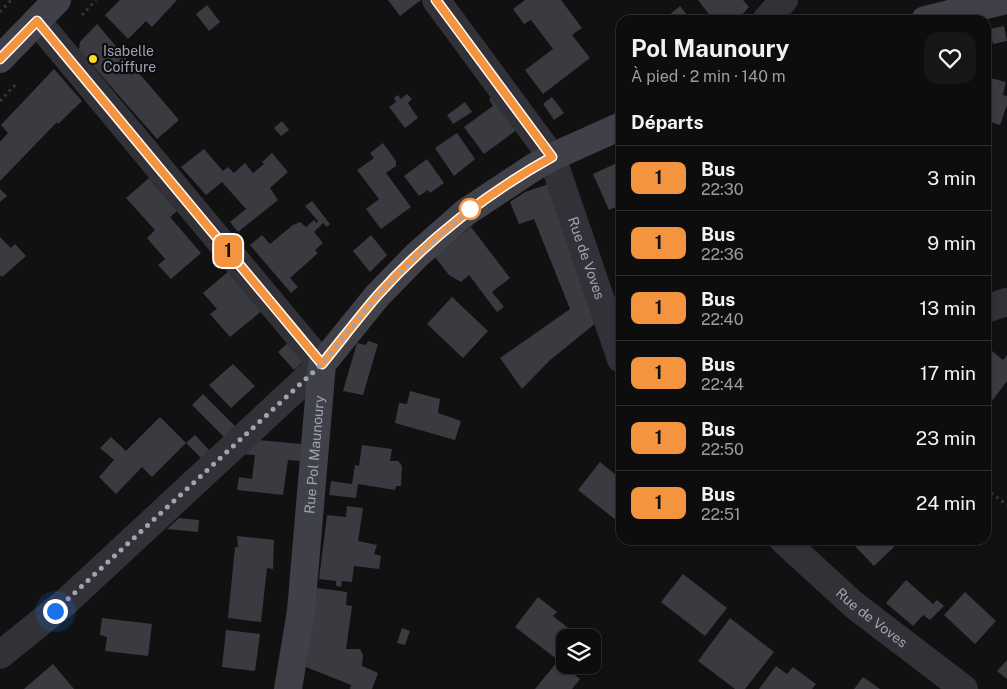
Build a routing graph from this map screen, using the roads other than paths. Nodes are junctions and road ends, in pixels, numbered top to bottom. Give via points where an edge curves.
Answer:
1 (57, 0) edge
2 (436, 0) edge
3 (784, 0) edge
4 (1006, 0) edge
5 (770, 15) edge
6 (945, 15) edge
7 (37, 21) junction
8 (0, 59) edge
9 (616, 128) edge
10 (552, 157) junction
11 (1007, 303) edge
12 (991, 307) edge
13 (616, 344) edge
14 (322, 364) junction
15 (788, 545) edge
16 (0, 656) edge
17 (288, 689) edge
18 (964, 689) edge

1 - 7 street
2 - 10 street, Rue de Voves
3 - 5 street
4 - 6 street
7 - 8 street
7 - 14 street
9 - 10 street
10 - 13 street, Rue de Voves
10 - 14 street via 466,212 417,256 377,296
11 - 12 street
14 - 16 street via 68,600
14 - 17 street, Rue Pol Maunoury via 301,612
15 - 18 street, Rue de Voves via 854,605

